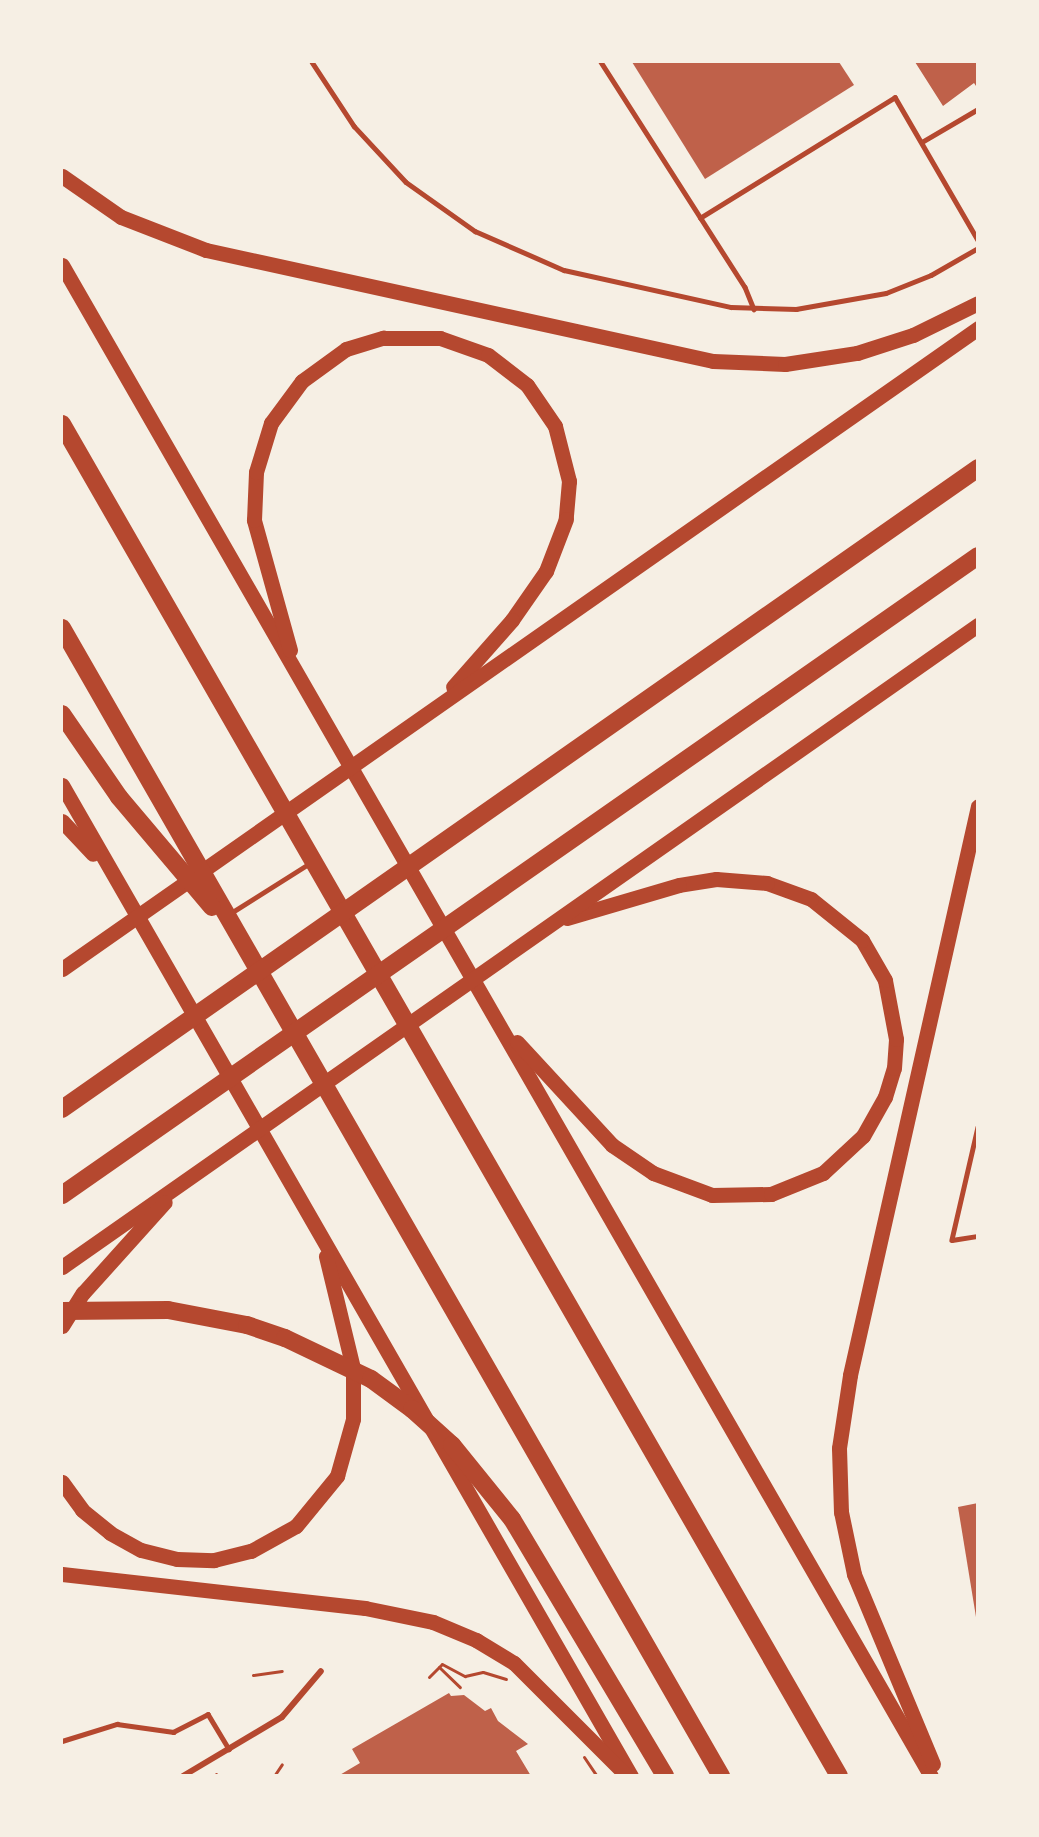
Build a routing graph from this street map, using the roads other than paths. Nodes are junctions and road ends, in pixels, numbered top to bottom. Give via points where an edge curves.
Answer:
1 (312, 62) edge
2 (601, 62) edge
3 (978, 109) edge
4 (922, 142) junction
5 (62, 176) edge
6 (700, 218) junction
7 (978, 240) edge
8 (978, 248) edge
9 (62, 265) edge
10 (978, 303) edge
11 (754, 309) junction
12 (978, 328) edge
13 (62, 424) edge
14 (978, 468) edge
15 (978, 556) edge
16 (978, 625) edge
17 (62, 628) edge
18 (297, 673) junction
19 (440, 703) junction
20 (62, 714) edge
21 (62, 785) edge
22 (978, 806) edge
23 (62, 821) edge
24 (313, 862) junction
25 (108, 869) junction
26 (224, 917) junction
27 (554, 922) junction
28 (85, 953) junction
29 (62, 963) edge
30 (62, 969) edge
31 (497, 1019) junction
32 (62, 1109) edge
33 (978, 1126) edge
34 (182, 1183) junction
35 (62, 1195) edge
36 (978, 1236) edge
37 (322, 1239) junction
38 (62, 1267) edge
39 (62, 1311) edge
40 (62, 1326) edge
41 (62, 1482) edge
42 (62, 1574) edge
43 (321, 1671) dead end
44 (62, 1741) edge
45 (229, 1749) junction
46 (183, 1776) edge
47 (629, 1776) edge
48 (665, 1776) edge
49 (721, 1776) edge
50 (838, 1776) edge
51 (931, 1776) edge
52 (938, 1776) edge

1 - 11 lane via 354,126 389,166 430,202 474,231 564,270
2 - 6 lane
3 - 4 lane
4 - 6 lane via 895,97
4 - 7 lane
5 - 10 main road via 121,217 206,250 713,361 785,364 857,353 913,335
6 - 11 lane via 745,287
8 - 11 lane via 925,278 874,296 814,308
9 - 18 main road
12 - 19 main road
13 - 24 highway
14 - 32 highway
15 - 35 highway
16 - 27 main road
17 - 26 highway
18 - 19 main road via 254,520 256,472 270,423 302,381 346,350 383,338 440,338 488,355 527,385 555,426 569,481 566,519 546,571 512,620
18 - 31 main road
19 - 28 main road
20 - 26 highway via 119,797
21 - 25 main road
22 - 52 main road via 850,1376 839,1448 841,1512 854,1574
23 - 25 main road
24 - 26 lane
24 - 50 highway
25 - 37 main road
26 - 49 highway
27 - 31 main road via 679,885 716,879 767,883 811,899 862,940 879,966 891,996 896,1053 879,1112 851,1150 808,1181 754,1196 698,1192 653,1173 612,1145
27 - 34 main road
28 - 29 main road
28 - 30 main road
31 - 51 main road
33 - 36 lane via 952,1240
34 - 38 main road
34 - 40 main road via 83,1293
37 - 41 main road via 352,1359 354,1407 348,1444 337,1476 304,1517 251,1551 214,1560 177,1559 141,1550 110,1533 82,1510
37 - 47 main road
39 - 48 highway via 125,1308 205,1315 285,1338 371,1379 452,1444 486,1483 565,1604
42 - 47 main road via 365,1608 433,1622 514,1663
43 - 45 street via 282,1717
44 - 45 lane via 117,1724 173,1732 208,1714
45 - 46 street

